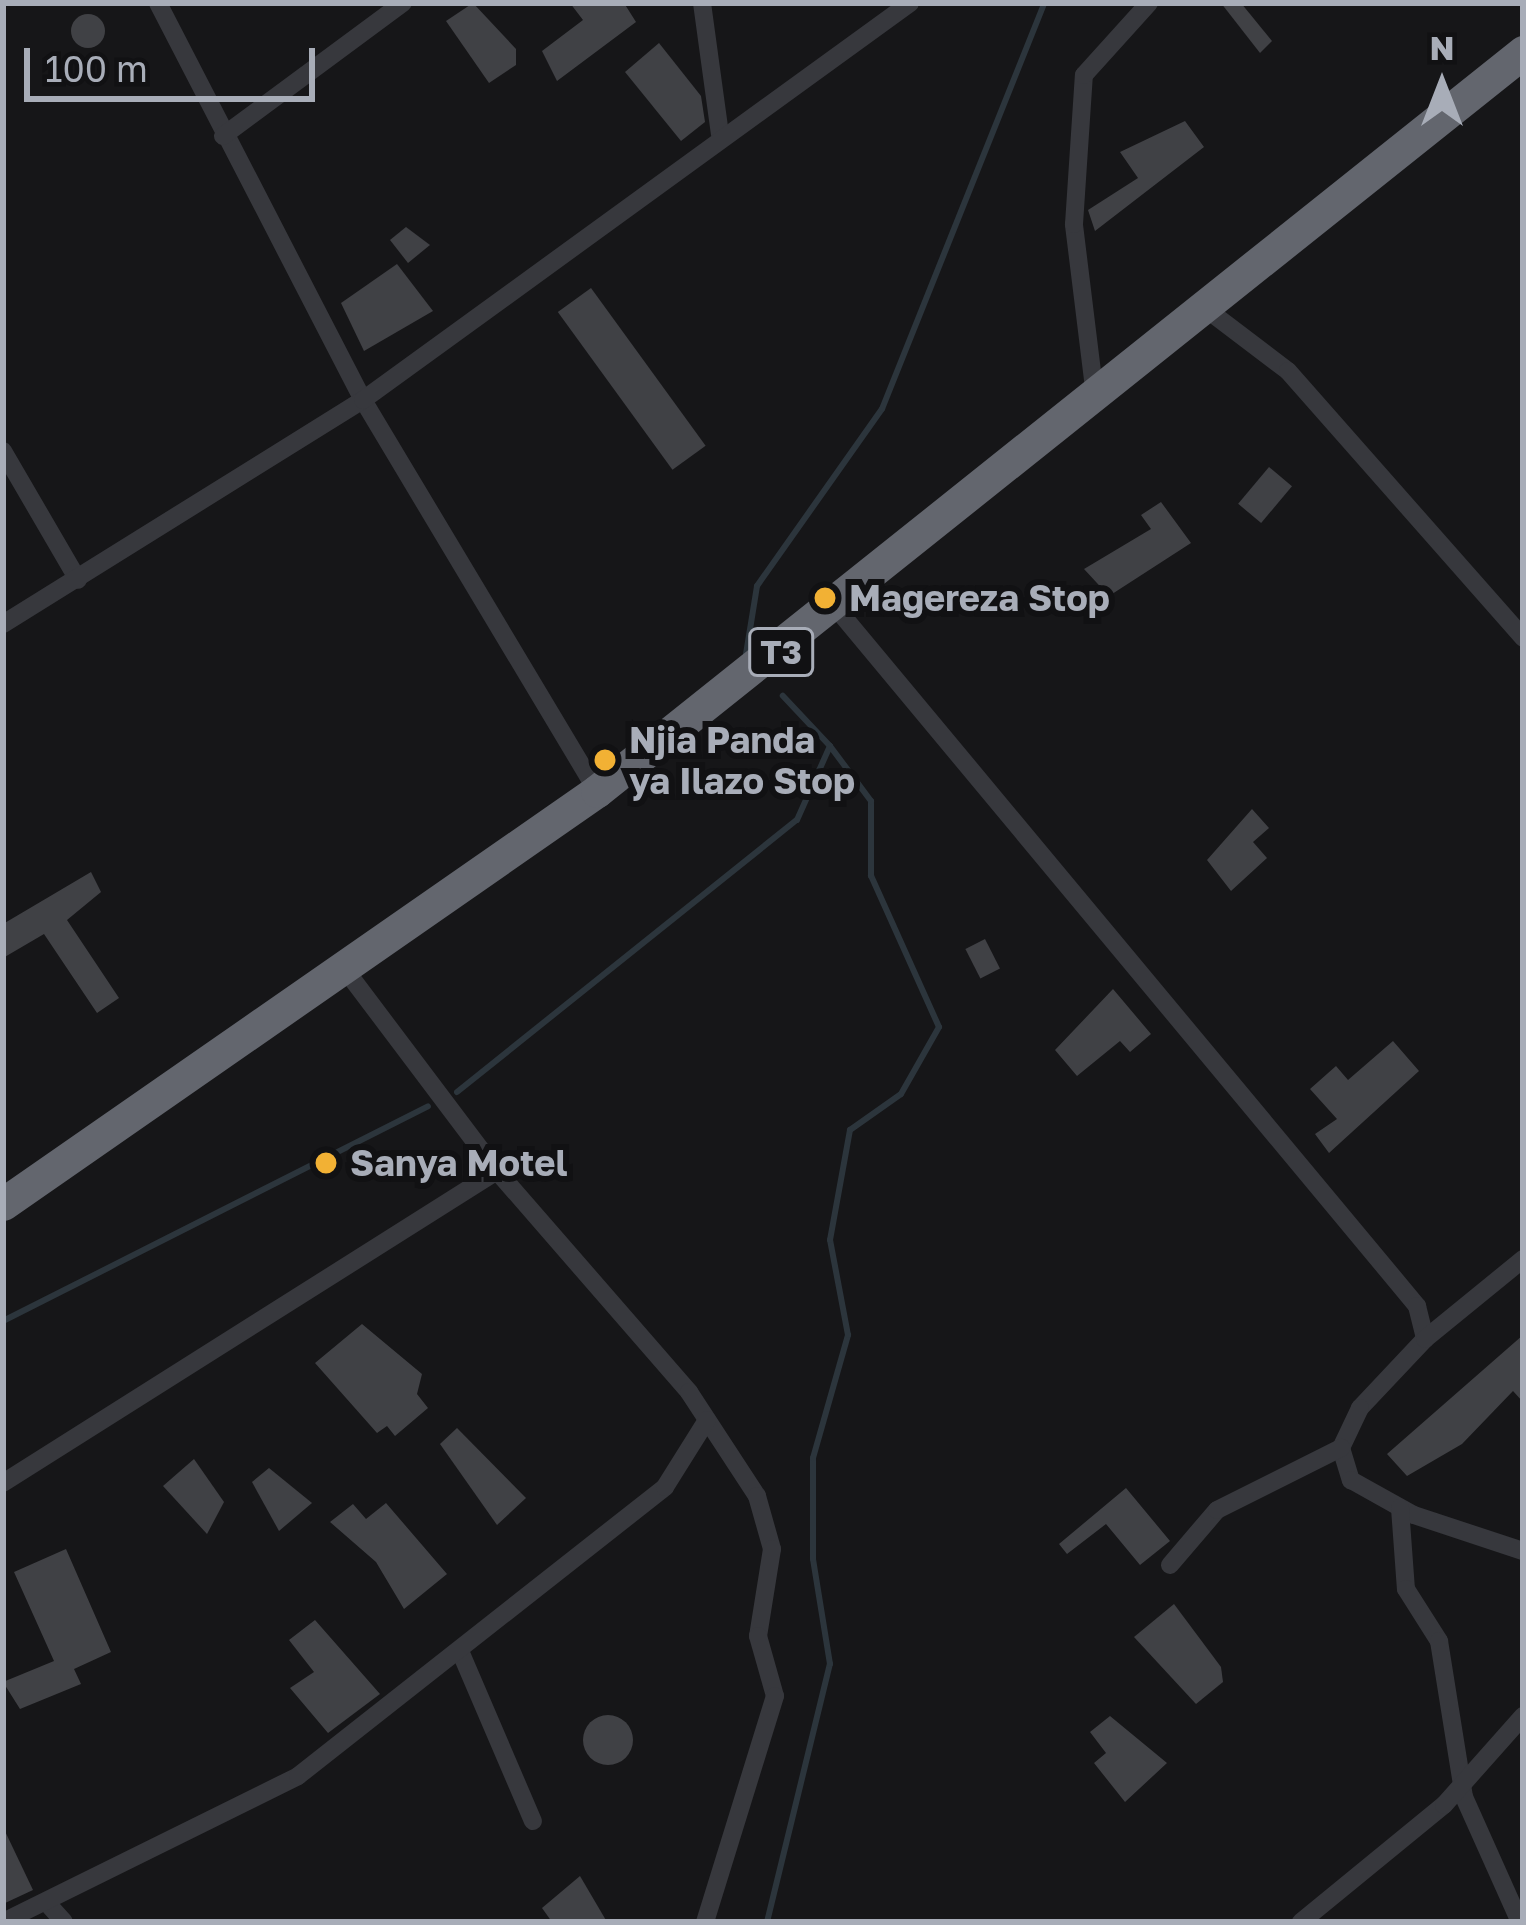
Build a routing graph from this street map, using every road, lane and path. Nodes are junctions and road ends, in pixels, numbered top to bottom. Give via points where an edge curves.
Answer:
1 (158, 3) edge
2 (403, 3) edge
3 (702, 3) edge
4 (910, 3) edge
5 (1149, 3) edge
6 (1523, 52) edge
7 (720, 134) junction
8 (223, 136) junction
9 (1204, 308) junction
10 (1095, 396) junction
11 (363, 400) junction
12 (3, 451) edge
13 (78, 580) junction
14 (837, 609) junction
15 (3, 624) edge
16 (1523, 638) edge
17 (598, 791) junction
18 (347, 972) junction
19 (497, 1172) junction
20 (3, 1204) edge
21 (1523, 1259) edge
22 (1425, 1339) junction
23 (707, 1420) junction
24 (1341, 1448) junction
25 (3, 1483) edge
26 (1400, 1508) junction
27 (1523, 1550) edge
28 (1170, 1565) dead end
29 (460, 1651) junction
30 (1523, 1716) edge
31 (1461, 1785) junction
32 (532, 1821) dead end
33 (47, 1904) junction
34 (3, 1922) edge
35 (64, 1922) edge
36 (705, 1922) edge
37 (1301, 1922) edge
38 (1520, 1922) edge

1 - 8 street
2 - 8 street
3 - 7 street
4 - 7 street
5 - 10 street via 1084,75 1074,224
6 - 9 highway, T3
7 - 11 street
8 - 11 street
9 - 10 highway, T3
9 - 16 street via 1288,371
10 - 14 highway, T3
11 - 13 street
11 - 17 street
12 - 13 street
13 - 15 street
14 - 17 highway, T3
14 - 22 street via 1417,1306
17 - 18 highway, T3
18 - 19 street
18 - 20 highway, T3
19 - 23 street
19 - 25 street
21 - 22 street
22 - 24 street via 1360,1408
23 - 29 street via 664,1487
23 - 36 street via 750,1479 771,1538 758,1636 775,1696
24 - 26 street via 1352,1480
24 - 28 street via 1217,1510
26 - 27 street
26 - 31 street via 1406,1589 1439,1641
29 - 32 street
29 - 33 street via 287,1783
30 - 31 street
31 - 37 street
31 - 38 street
33 - 34 street
33 - 35 street

